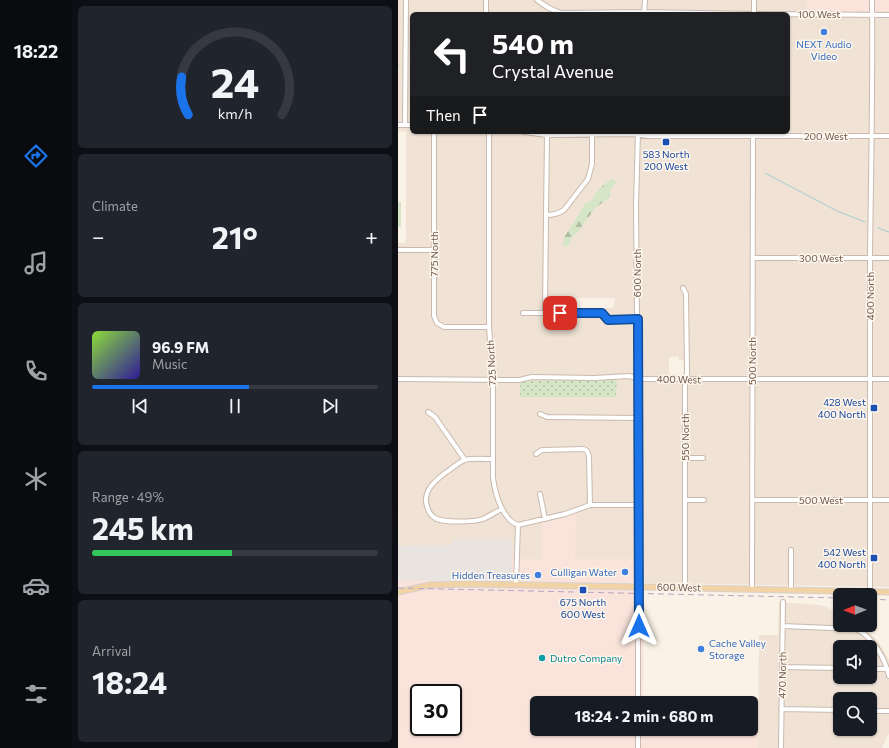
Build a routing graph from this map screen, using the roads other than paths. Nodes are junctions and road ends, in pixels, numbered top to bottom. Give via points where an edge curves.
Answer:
1 (406, 0) edge
2 (486, 0) edge
3 (537, 0) edge
4 (645, 0) edge
5 (754, 0) edge
6 (872, 0) edge
7 (486, 12) edge
8 (558, 12) edge
9 (644, 12) edge
10 (754, 12) edge
11 (790, 14) edge
12 (872, 14) junction
13 (889, 15) edge
14 (410, 49) edge
15 (406, 50) junction
16 (398, 125) edge
17 (405, 125) junction
18 (410, 125) edge
19 (434, 134) edge
20 (489, 134) edge
21 (540, 134) edge
22 (592, 134) joint
23 (638, 134) edge
24 (642, 134) edge
25 (753, 134) edge
26 (548, 135) junction
27 (871, 136) junction
28 (889, 136) edge
29 (546, 215) junction
30 (398, 250) edge
31 (434, 250) junction
32 (753, 258) junction
33 (870, 258) junction
34 (889, 258) edge
35 (683, 288) dead end
36 (523, 313) dead end
37 (545, 313) junction
38 (638, 319) junction
39 (489, 327) junction
40 (638, 378) junction
41 (398, 379) edge
42 (686, 379) junction
43 (752, 379) junction
44 (493, 380) junction
45 (870, 380) junction
46 (889, 380) edge
47 (428, 412) dead end
48 (540, 414) dead end
49 (638, 418) junction
50 (536, 454) dead end
51 (493, 458) junction
52 (685, 458) junction
53 (703, 458) dead end
54 (465, 460) junction
55 (540, 494) dead end
56 (685, 500) junction
57 (704, 500) dead end
58 (752, 500) junction
59 (870, 500) junction
60 (889, 500) edge
61 (590, 505) junction
62 (639, 505) junction
63 (502, 509) junction
64 (545, 519) junction
65 (518, 525) junction
66 (791, 550) dead end
67 (516, 585) junction
68 (639, 587) junction
69 (685, 588) junction
70 (870, 588) edge
71 (752, 589) junction
72 (791, 590) junction
73 (833, 591) edge
74 (877, 591) edge
75 (398, 592) edge
76 (889, 592) edge
77 (783, 602) dead end
78 (782, 626) junction
79 (782, 667) junction
80 (833, 668) edge
81 (877, 668) edge
82 (887, 669) junction
83 (889, 676) edge
84 (638, 696) edge
85 (782, 709) junction
86 (833, 710) edge
87 (877, 711) edge
88 (889, 711) edge
89 (638, 736) edge
90 (638, 748) edge
91 (781, 748) edge

1 - 15 street
2 - 7 street
3 - 8 street, 100 West
4 - 9 street
5 - 10 street
6 - 12 street, 400 North
11 - 12 street, 100 West
12 - 13 street, 100 West
12 - 27 street, 400 North
14 - 15 street
15 - 17 street
16 - 17 street
17 - 18 street
19 - 31 street, 775 North
20 - 39 street, 725 North
21 - 26 street, 200 West
22 - 26 street, 200 West
22 - 29 street via 592,164 588,179 564,210
23 - 38 street, 600 North
24 - 25 street, 200 West
25 - 27 street, 200 West
25 - 32 street, 500 North
26 - 29 street
27 - 28 street, 200 West
27 - 33 street, 400 North
29 - 37 street
30 - 31 street
31 - 39 street, 775 North via 434,316 437,323 444,327
32 - 33 street, 300 West
32 - 43 street, 500 North
33 - 34 street, 300 West
33 - 45 street, 400 North
35 - 42 street, 550 North via 686,294
36 - 37 street
37 - 38 street via 602,313 608,320
38 - 40 street, 600 North
39 - 44 street, 725 North
40 - 42 street, 400 West
40 - 44 street, 400 West via 532,377
40 - 49 street, 600 North
41 - 44 street, 400 West
42 - 43 street, 400 West
42 - 52 street, 550 North
43 - 45 street, 400 West
43 - 58 street, 500 North
44 - 51 street, 725 North
45 - 46 street, 400 West
45 - 59 street, 400 North
47 - 54 street via 435,416
48 - 49 street via 547,417
49 - 62 street, 600 North
50 - 61 street via 542,450 588,451
51 - 54 street
51 - 63 street, 725 North via 495,492
52 - 53 street
52 - 56 street, 550 North
54 - 63 street via 439,478 426,494 429,512 433,518 443,521 469,521 482,519
55 - 64 street
56 - 57 street
56 - 69 street, 550 North
58 - 59 street, 500 West
58 - 71 street, 500 North
59 - 60 street, 500 West
59 - 70 street, 400 North
61 - 62 street
61 - 64 street
62 - 68 street, 600 North
63 - 65 street, 725 North via 509,520
64 - 65 street
65 - 67 street
66 - 72 street
67 - 68 main road, 600 West
67 - 75 main road, 600 West via 430,585
68 - 69 main road, 600 West
68 - 84 street, 600 North
69 - 71 main road, 600 West
71 - 72 main road, 600 West
72 - 73 main road, 600 West
74 - 76 main road, 600 West
77 - 78 street, 470 North
78 - 79 street, 470 North
78 - 82 street via 856,629 863,632 874,645
79 - 80 street
79 - 85 street, 470 North
81 - 82 street
82 - 83 street
85 - 86 street
85 - 91 street, 470 North
87 - 88 street
89 - 90 street

